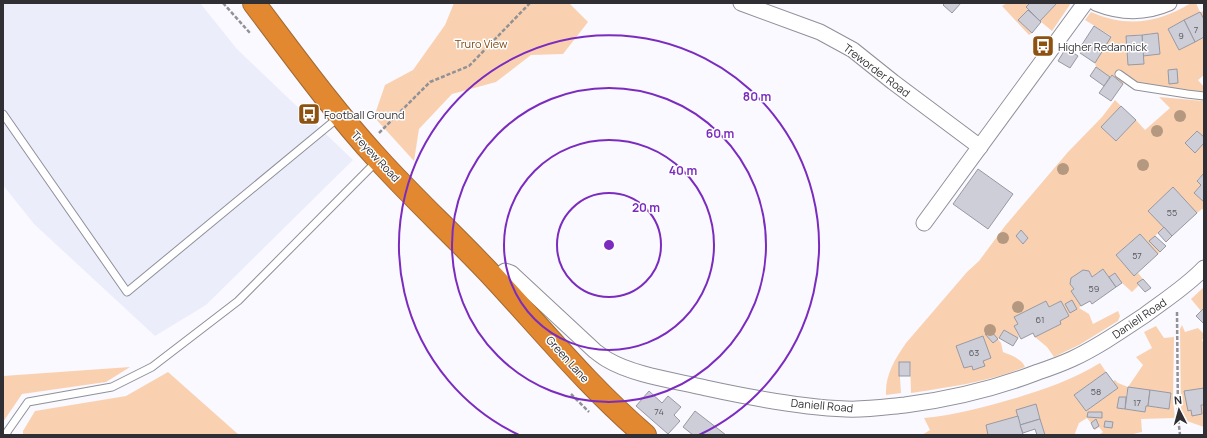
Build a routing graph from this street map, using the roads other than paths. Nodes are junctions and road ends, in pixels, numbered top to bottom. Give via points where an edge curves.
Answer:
1 (254, 3) edge
2 (741, 3) edge
3 (1085, 3) edge
4 (1096, 3) edge
5 (1169, 3) edge
6 (1119, 74) dead end
7 (1204, 96) edge
8 (3, 114) edge
9 (340, 116) junction
10 (980, 147) junction
11 (372, 153) junction
12 (924, 223) dead end
13 (1204, 268) edge
14 (495, 279) junction
15 (7, 435) edge
16 (645, 435) edge

1 - 9 highway, Treyew Road
2 - 10 street, Treworder Road via 820,32 854,50
3 - 10 street
4 - 5 street via 1123,11 1152,9
6 - 7 lane via 1136,86
8 - 9 lane via 127,292
9 - 11 highway, Treyew Road
10 - 12 street
11 - 14 highway, Treyew Road
11 - 15 lane via 238,301 152,367 112,387 28,402
13 - 14 street, Daniell Road via 1170,297 1123,330 1072,359 971,394 887,407 847,409 734,394 628,369 609,361 595,351 511,272 504,271
14 - 16 highway, Green Lane via 592,386

